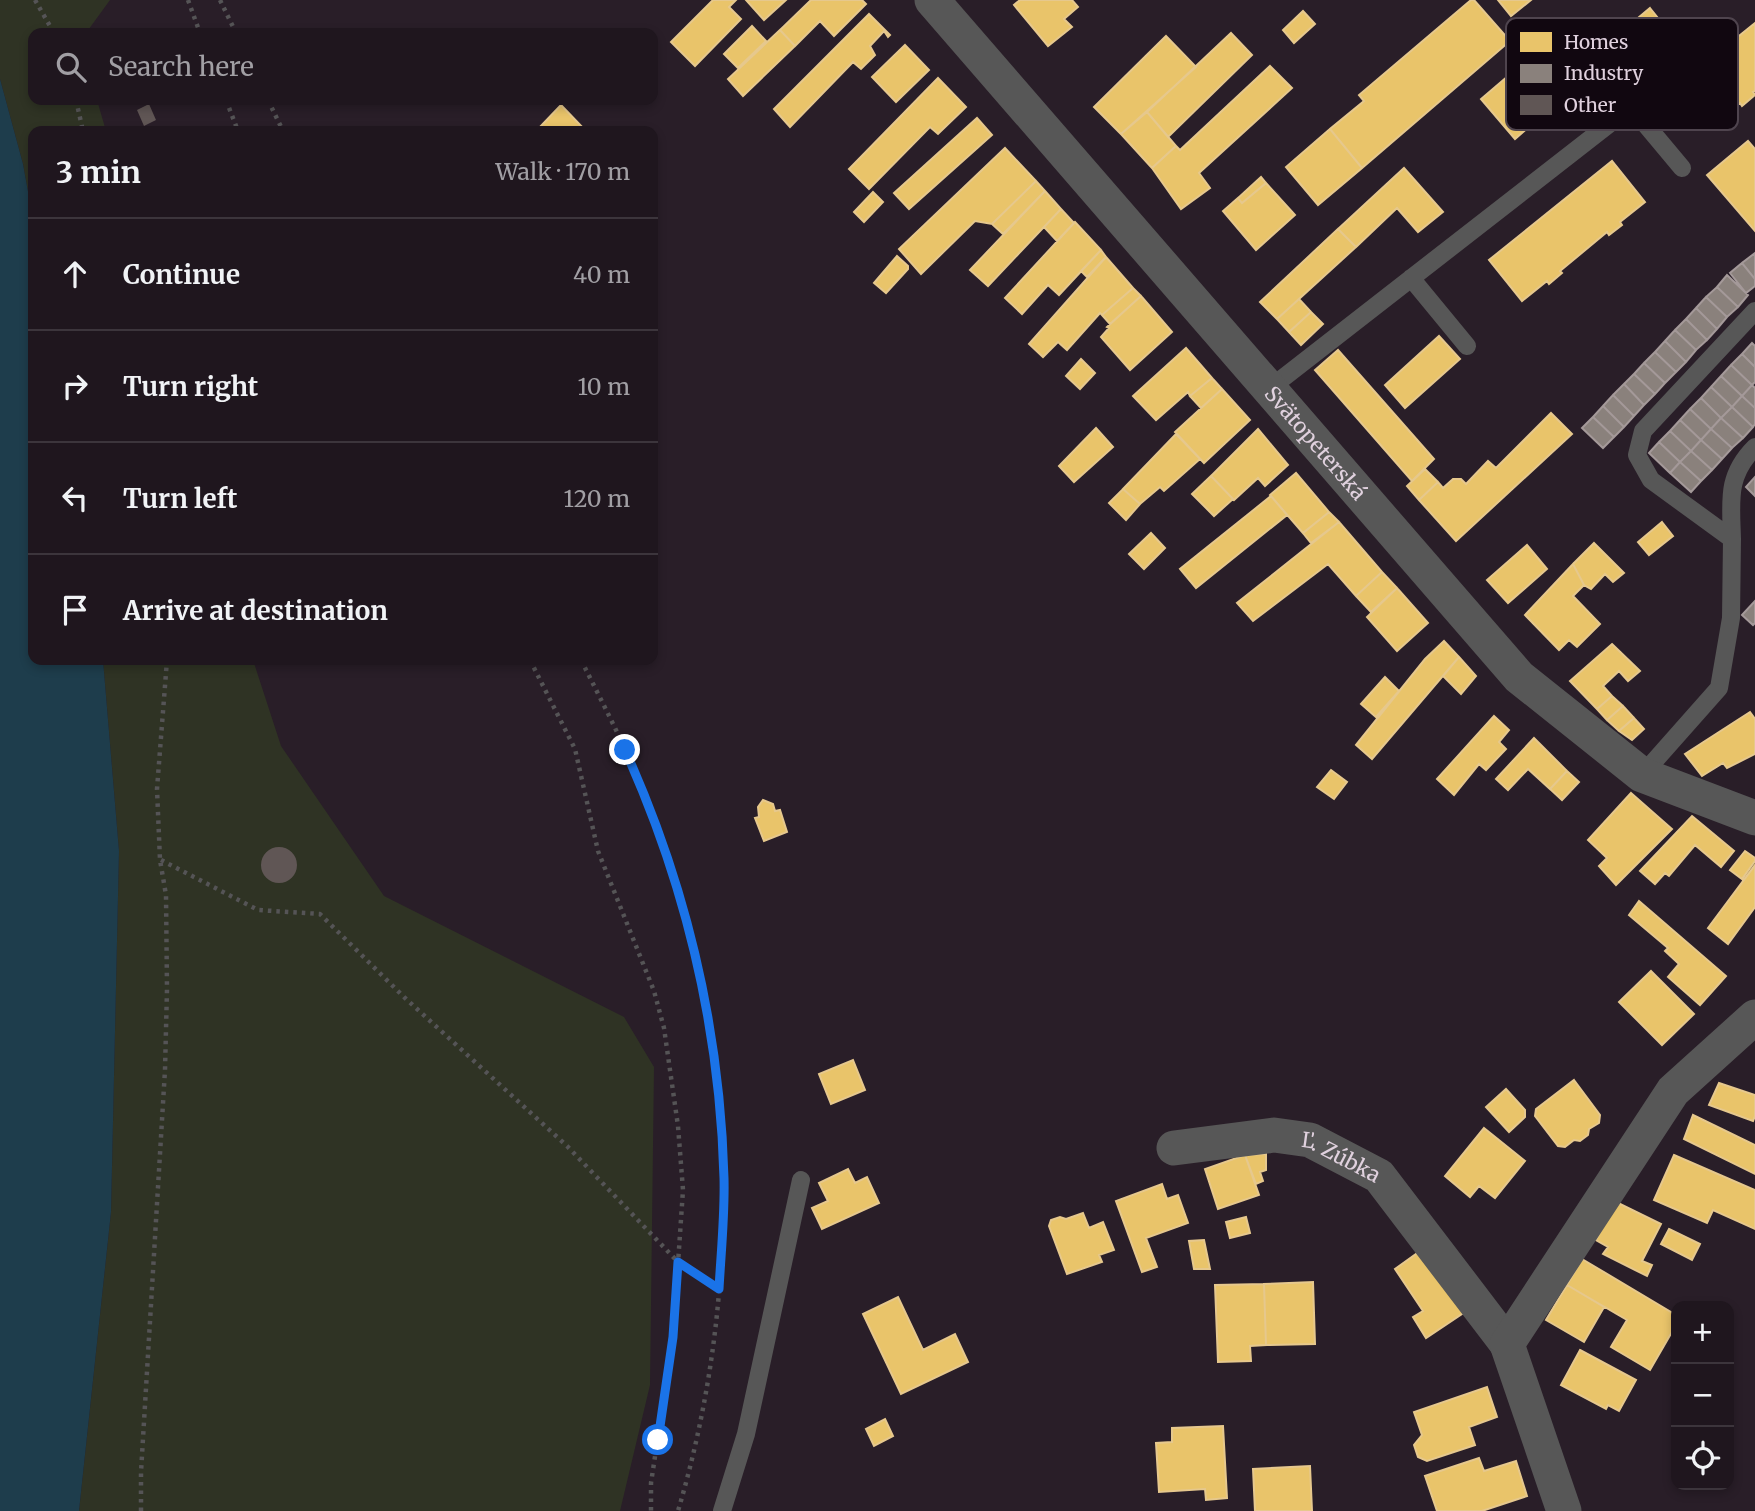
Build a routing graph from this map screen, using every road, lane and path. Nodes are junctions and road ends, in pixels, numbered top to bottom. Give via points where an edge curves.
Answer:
1 (35, 0) edge
2 (188, 0) edge
3 (220, 0) edge
4 (932, 0) edge
5 (51, 28) edge
6 (198, 28) edge
7 (234, 28) edge
8 (77, 105) edge
9 (228, 105) edge
10 (270, 105) edge
11 (82, 126) edge
12 (236, 126) edge
13 (281, 126) edge
14 (1602, 130) edge
15 (1651, 130) edge
16 (1682, 168) dead end
17 (1411, 278) junction
18 (1755, 311) edge
19 (1467, 346) dead end
20 (1269, 389) junction
21 (1755, 447) edge
22 (1732, 539) junction
23 (167, 665) edge
24 (533, 665) edge
25 (582, 665) edge
26 (1642, 775) junction
27 (1755, 818) edge
28 (160, 860) junction
29 (1755, 1017) edge
30 (1174, 1148) dead end
31 (801, 1180) dead end
32 (678, 1262) junction
33 (719, 1289) junction
34 (1507, 1344) junction
35 (141, 1511) edge
36 (651, 1511) edge
37 (678, 1511) edge
38 (722, 1511) edge
39 (1564, 1511) edge

1 - 5 path
2 - 6 path
3 - 7 path
4 - 20 street, Svätopeterská
8 - 11 path
9 - 12 path
10 - 13 path
14 - 17 lane
15 - 16 lane
17 - 19 lane
17 - 20 lane
18 - 22 lane via 1643,431 1637,454 1651,480
20 - 26 street, Svätopeterská via 1519,677
21 - 22 lane via 1744,458 1731,488
22 - 26 lane via 1731,618 1718,688
23 - 28 path via 158,789
24 - 32 path via 575,749 598,851 654,991 664,1028 683,1190
25 - 33 path via 660,834 703,990 722,1128
26 - 27 street, Svätopeterská
28 - 32 path via 258,910 320,914 567,1146
28 - 35 path via 166,895 165,1070
29 - 34 street via 1673,1091
30 - 34 street, Ľ. Zúbka via 1274,1135 1310,1140 1379,1176
31 - 38 lane via 746,1434
32 - 33 path
32 - 36 path
33 - 37 path via 695,1454
34 - 39 street, Ľ. Zúbka

